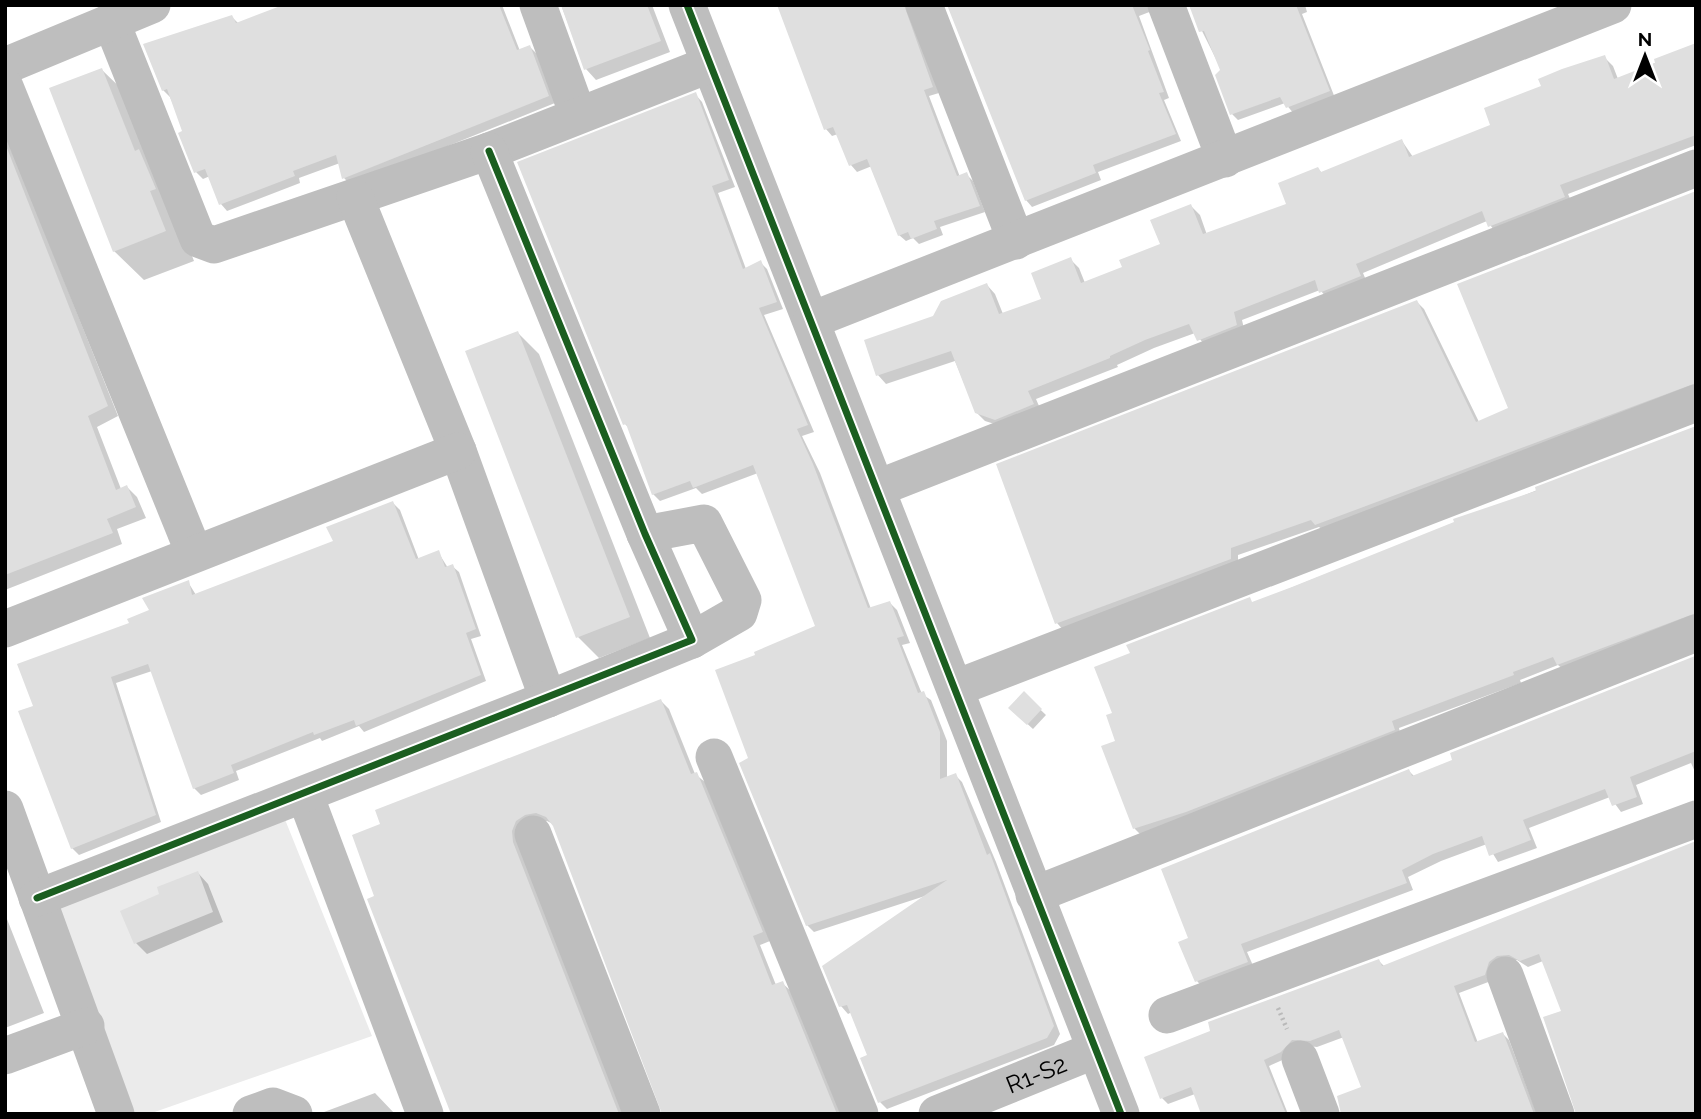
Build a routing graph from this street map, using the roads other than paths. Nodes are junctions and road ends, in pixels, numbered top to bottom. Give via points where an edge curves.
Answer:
1 (152, 5) edge
2 (538, 5) edge
3 (687, 5) edge
4 (924, 5) edge
5 (1166, 5) edge
6 (1613, 5) edge
7 (111, 21) junction
8 (708, 65) junction
9 (5, 66) edge
10 (5, 87) edge
11 (578, 115) junction
12 (489, 151) junction
13 (1225, 159) junction
14 (1696, 168) edge
15 (355, 197) junction
16 (1016, 241) junction
17 (812, 320) junction
18 (1696, 403) edge
19 (458, 451) junction
20 (878, 488) junction
21 (645, 534) junction
22 (194, 553) junction
23 (5, 629) edge
24 (1696, 633) edge
25 (692, 640) junction
26 (956, 688) junction
27 (548, 699) junction
28 (714, 757) dead end
29 (305, 794) junction
30 (5, 809) edge
31 (1696, 819) edge
32 (533, 834) dead end
33 (1034, 895) junction
34 (37, 898) junction
35 (1505, 975) dead end
36 (1167, 1016) dead end
37 (86, 1026) junction
38 (1095, 1050) junction
39 (5, 1056) edge
40 (1300, 1059) road end
41 (116, 1114) edge
42 (251, 1114) edge
43 (294, 1114) edge
44 (425, 1114) edge
45 (642, 1114) edge
46 (860, 1114) edge
47 (937, 1114) edge
48 (1121, 1114) edge
49 (1321, 1114) edge
50 (1556, 1114) edge

1 - 7 street
2 - 11 street
3 - 8 street
4 - 16 street
5 - 13 street
6 - 13 street
7 - 9 street
7 - 15 street via 198,239 214,245
8 - 11 street
8 - 17 street
10 - 22 street
11 - 12 street
12 - 15 street
12 - 21 street
13 - 16 street
14 - 20 street
15 - 19 street
16 - 17 street
17 - 20 street
18 - 26 street
19 - 22 street
19 - 27 street
20 - 26 street
21 - 25 street
21 - 25 street via 704,523 743,600 739,613
22 - 23 street
24 - 33 street
25 - 27 street
26 - 33 street
27 - 29 street
28 - 46 street
29 - 34 street
29 - 44 street
30 - 34 street
31 - 36 street
32 - 45 street
33 - 38 street
34 - 37 street
35 - 50 street
37 - 39 street
37 - 41 street
38 - 47 street, R1-S2
38 - 48 street
40 - 49 street
42 - 43 street via 273,1106

